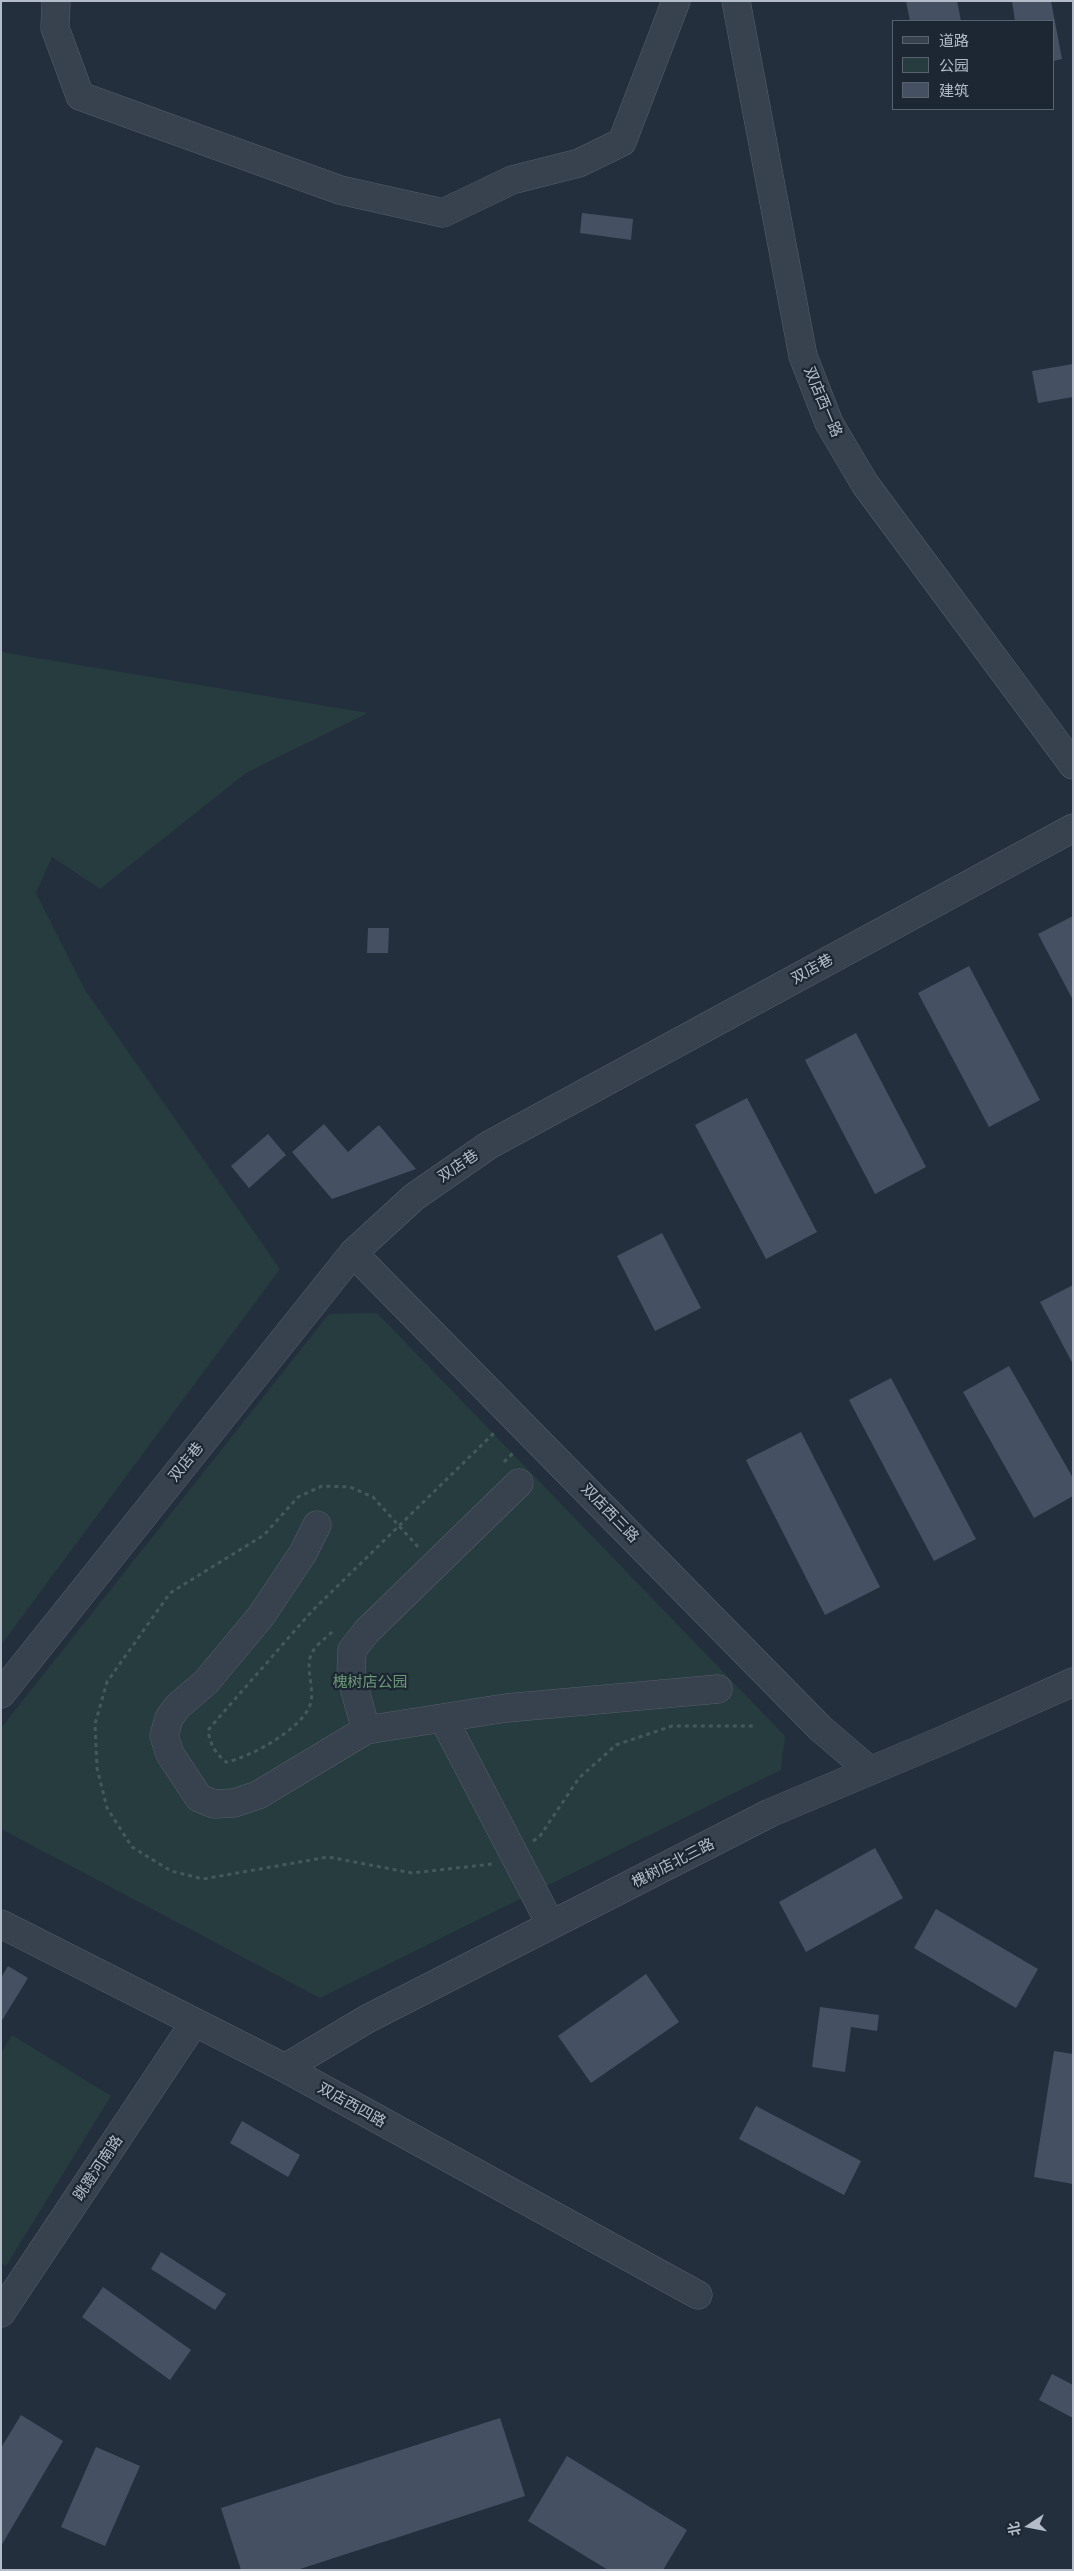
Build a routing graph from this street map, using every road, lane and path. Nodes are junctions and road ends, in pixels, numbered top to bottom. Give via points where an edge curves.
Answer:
1 (56, 1) edge
2 (676, 1) edge
3 (736, 1) edge
4 (1073, 764) edge
5 (1073, 828) edge
6 (353, 1252) junction
7 (513, 1415) junction
8 (532, 1434) junction
9 (509, 1475) joint
10 (317, 1525) dead end
11 (425, 1540) dead end
12 (411, 1554) dead end
13 (333, 1631) dead end
14 (1073, 1682) edge
15 (718, 1689) dead end
16 (1, 1694) edge
17 (443, 1718) junction
18 (366, 1730) junction
19 (870, 1770) junction
20 (1, 1924) edge
21 (552, 1925) junction
22 (194, 2023) junction
23 (285, 2068) junction
24 (698, 2295) dead end
25 (1, 2313) edge

1 - 2 street via 55,28 80,96 340,190 443,213 512,180 579,163 622,142
3 - 4 street, 双店西一路 via 803,356 829,423 865,484
5 - 6 street, 双店巷 via 489,1145 414,1196
6 - 7 street, 双店西三路
6 - 16 street, 双店巷
7 - 8 street, 双店西三路
7 - 13 path via 312,1612 208,1730 218,1756 226,1762 237,1760 274,1740 304,1717 311,1704 309,1667 312,1652
8 - 9 path
8 - 19 street, 双店西三路 via 820,1728
9 - 18 street via 352,1650 350,1676
10 - 18 street via 303,1553 261,1616 206,1682 178,1706 169,1718 164,1736 170,1754 199,1798 214,1804 234,1803 258,1795
11 - 12 path
14 - 19 street, 槐树店北三路
15 - 17 street via 506,1708
17 - 18 street
17 - 21 street
19 - 21 street, 槐树店北三路 via 770,1813
20 - 22 street, 双店西四路
21 - 23 street, 槐树店北三路 via 367,2019
22 - 23 street, 双店西四路
22 - 25 street, 跳蹬河南路
23 - 24 street, 双店西四路

